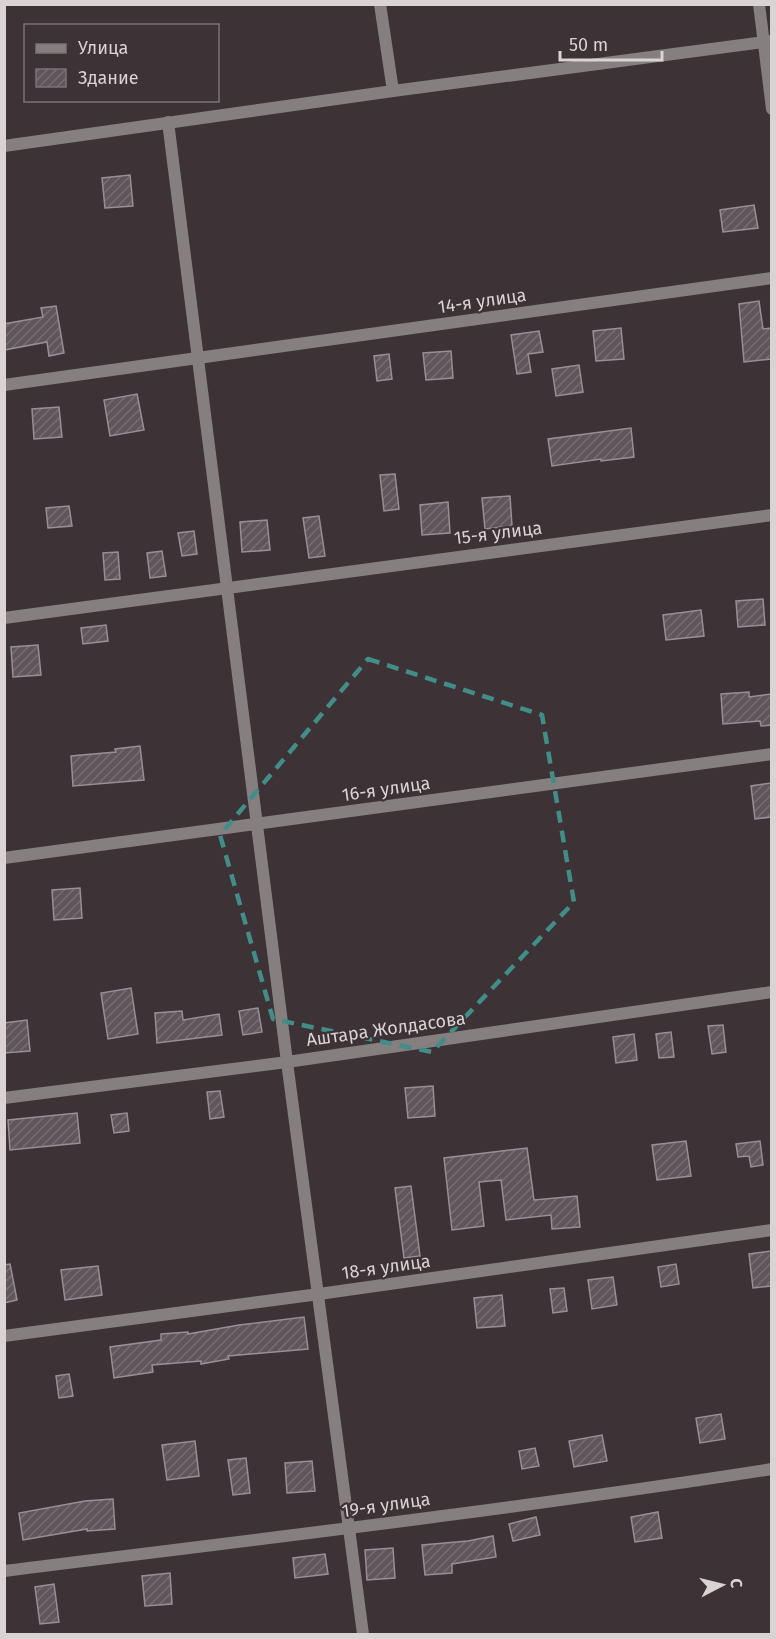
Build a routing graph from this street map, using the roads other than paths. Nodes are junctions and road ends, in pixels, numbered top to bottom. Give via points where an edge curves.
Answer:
1 (380, 4) edge
2 (759, 4) edge
3 (768, 42) edge
4 (393, 91) junction
5 (771, 109) edge
6 (168, 122) junction
7 (4, 146) edge
8 (771, 278) edge
9 (198, 358) junction
10 (4, 385) edge
11 (771, 515) edge
12 (228, 586) junction
13 (4, 618) edge
14 (771, 754) edge
15 (257, 825) junction
16 (4, 858) edge
17 (771, 992) edge
18 (287, 1062) junction
19 (4, 1098) edge
20 (771, 1230) edge
21 (319, 1294) junction
22 (4, 1336) edge
23 (771, 1469) edge
24 (348, 1528) junction
25 (4, 1571) edge
26 (363, 1635) edge

1 - 4 street
2 - 3 street
3 - 4 street
3 - 5 street
4 - 6 street
6 - 7 street
6 - 9 street
8 - 9 street, 14-я улица
9 - 10 street, 14-я улица
9 - 12 street
11 - 12 street, 15-я улица
12 - 13 street, 15-я улица
12 - 15 street
14 - 15 street, 16-я улица
15 - 16 street, 16-я улица
15 - 18 street
17 - 18 street, Аштара Жолдасова
18 - 19 street, Аштара Жолдасова
18 - 21 street
20 - 21 street, 18-я улица
21 - 22 street, 18-я улица
21 - 24 street
23 - 24 street, 19-я улица
24 - 25 street, 19-я улица
24 - 26 street

